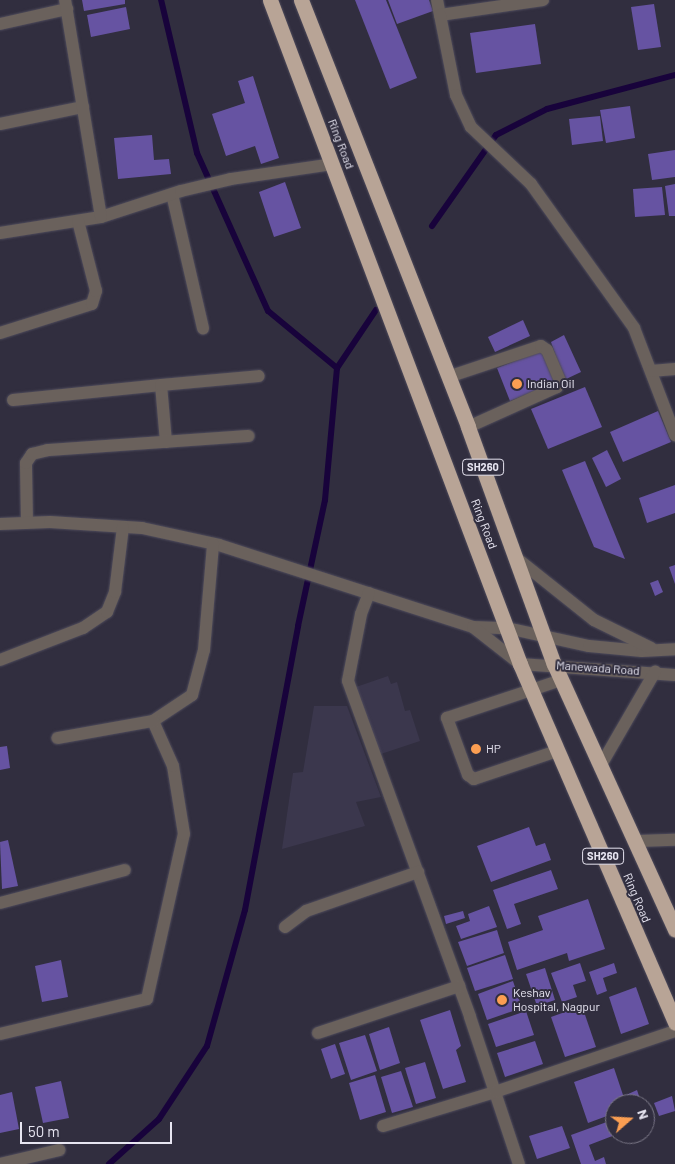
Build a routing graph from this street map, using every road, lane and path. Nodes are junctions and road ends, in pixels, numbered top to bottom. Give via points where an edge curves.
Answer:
1 (270, 0) edge
2 (301, 0) edge
3 (438, 0) edge
4 (543, 0) edge
5 (66, 5) edge
6 (440, 15) junction
7 (0, 24) edge
8 (83, 107) junction
9 (0, 124) edge
10 (333, 164) junction
11 (176, 192) junction
12 (101, 217) junction
13 (78, 221) junction
14 (0, 233) edge
15 (203, 328) dead end
16 (0, 333) edge
17 (675, 370) edge
18 (651, 372) junction
19 (259, 376) dead end
20 (448, 376) junction
21 (161, 385) junction
22 (13, 400) dead end
23 (468, 427) junction
24 (675, 435) edge
25 (249, 436) dead end
26 (166, 442) junction
27 (28, 523) junction
28 (0, 524) edge
29 (123, 527) junction
30 (213, 544) junction
31 (515, 557) junction
32 (368, 593) junction
33 (473, 627) junction
34 (507, 628) junction
35 (545, 638) junction
36 (675, 648) edge
37 (654, 650) junction
38 (0, 660) edge
39 (520, 664) junction
40 (554, 664) junction
41 (655, 672) junction
42 (675, 675) edge
43 (561, 680) junction
44 (531, 690) junction
45 (153, 721) junction
46 (58, 738) dead end
47 (557, 751) junction
48 (601, 765) junction
49 (675, 840) edge
50 (637, 841) junction
51 (125, 870) dead end
52 (418, 872) junction
53 (0, 903) edge
54 (285, 927) dead end
55 (675, 930) edge
56 (459, 986) junction
57 (675, 1023) edge
58 (675, 1031) edge
59 (318, 1033) dead end
60 (0, 1034) edge
61 (495, 1092) junction
62 (383, 1126) dead end
63 (59, 1150) dead end
64 (0, 1164) edge
65 (518, 1164) edge

1 - 10 highway, Ring Road / SH260
2 - 20 highway, Ring Road / SH260
3 - 6 street
4 - 6 street
5 - 7 street
5 - 8 street
6 - 18 street via 456,95 471,127 531,184 634,328
8 - 9 street
8 - 12 street
10 - 11 street via 231,178
10 - 34 highway, Ring Road / SH260
11 - 12 street
11 - 15 street
12 - 13 street
13 - 14 street
13 - 16 street via 96,291 92,304
17 - 18 street
18 - 24 street
19 - 21 street
20 - 23 highway, Ring Road / SH260
20 - 23 street via 541,346 547,350 554,365 560,381 557,387
21 - 22 street
21 - 26 street
23 - 31 highway, Ring Road / SH260
25 - 26 street
26 - 27 street via 32,454 26,463
27 - 28 street
27 - 29 street
29 - 30 street
29 - 38 street via 115,592 107,612 83,628
30 - 32 street
30 - 45 street via 204,650 192,695
31 - 35 highway, Ring Road / SH260
31 - 37 street via 594,620
32 - 33 street
32 - 52 street via 348,681
33 - 34 street
33 - 39 street
34 - 35 street
34 - 39 highway, Ring Road / SH260
35 - 37 street via 590,646
35 - 40 highway, Ring Road / SH260
36 - 37 street
39 - 40 street, Manewada Road
39 - 44 highway, Ring Road / SH260
40 - 41 street, Manewada Road
40 - 43 highway, Ring Road / SH260
41 - 42 street, Manewada Road
41 - 48 street
43 - 44 street
43 - 48 highway, Ring Road / SH260
44 - 47 highway, Ring Road / SH260
44 - 47 street via 447,718 468,776 480,779
45 - 46 street
45 - 60 street via 172,766 184,834 147,998
47 - 57 highway, Ring Road / SH260
48 - 50 highway, Ring Road / SH260
49 - 50 street
50 - 55 highway, Ring Road / SH260
51 - 53 street
52 - 54 street via 306,911
52 - 56 street
56 - 59 street
56 - 61 street
58 - 61 street
61 - 62 street
61 - 65 street
63 - 64 street

